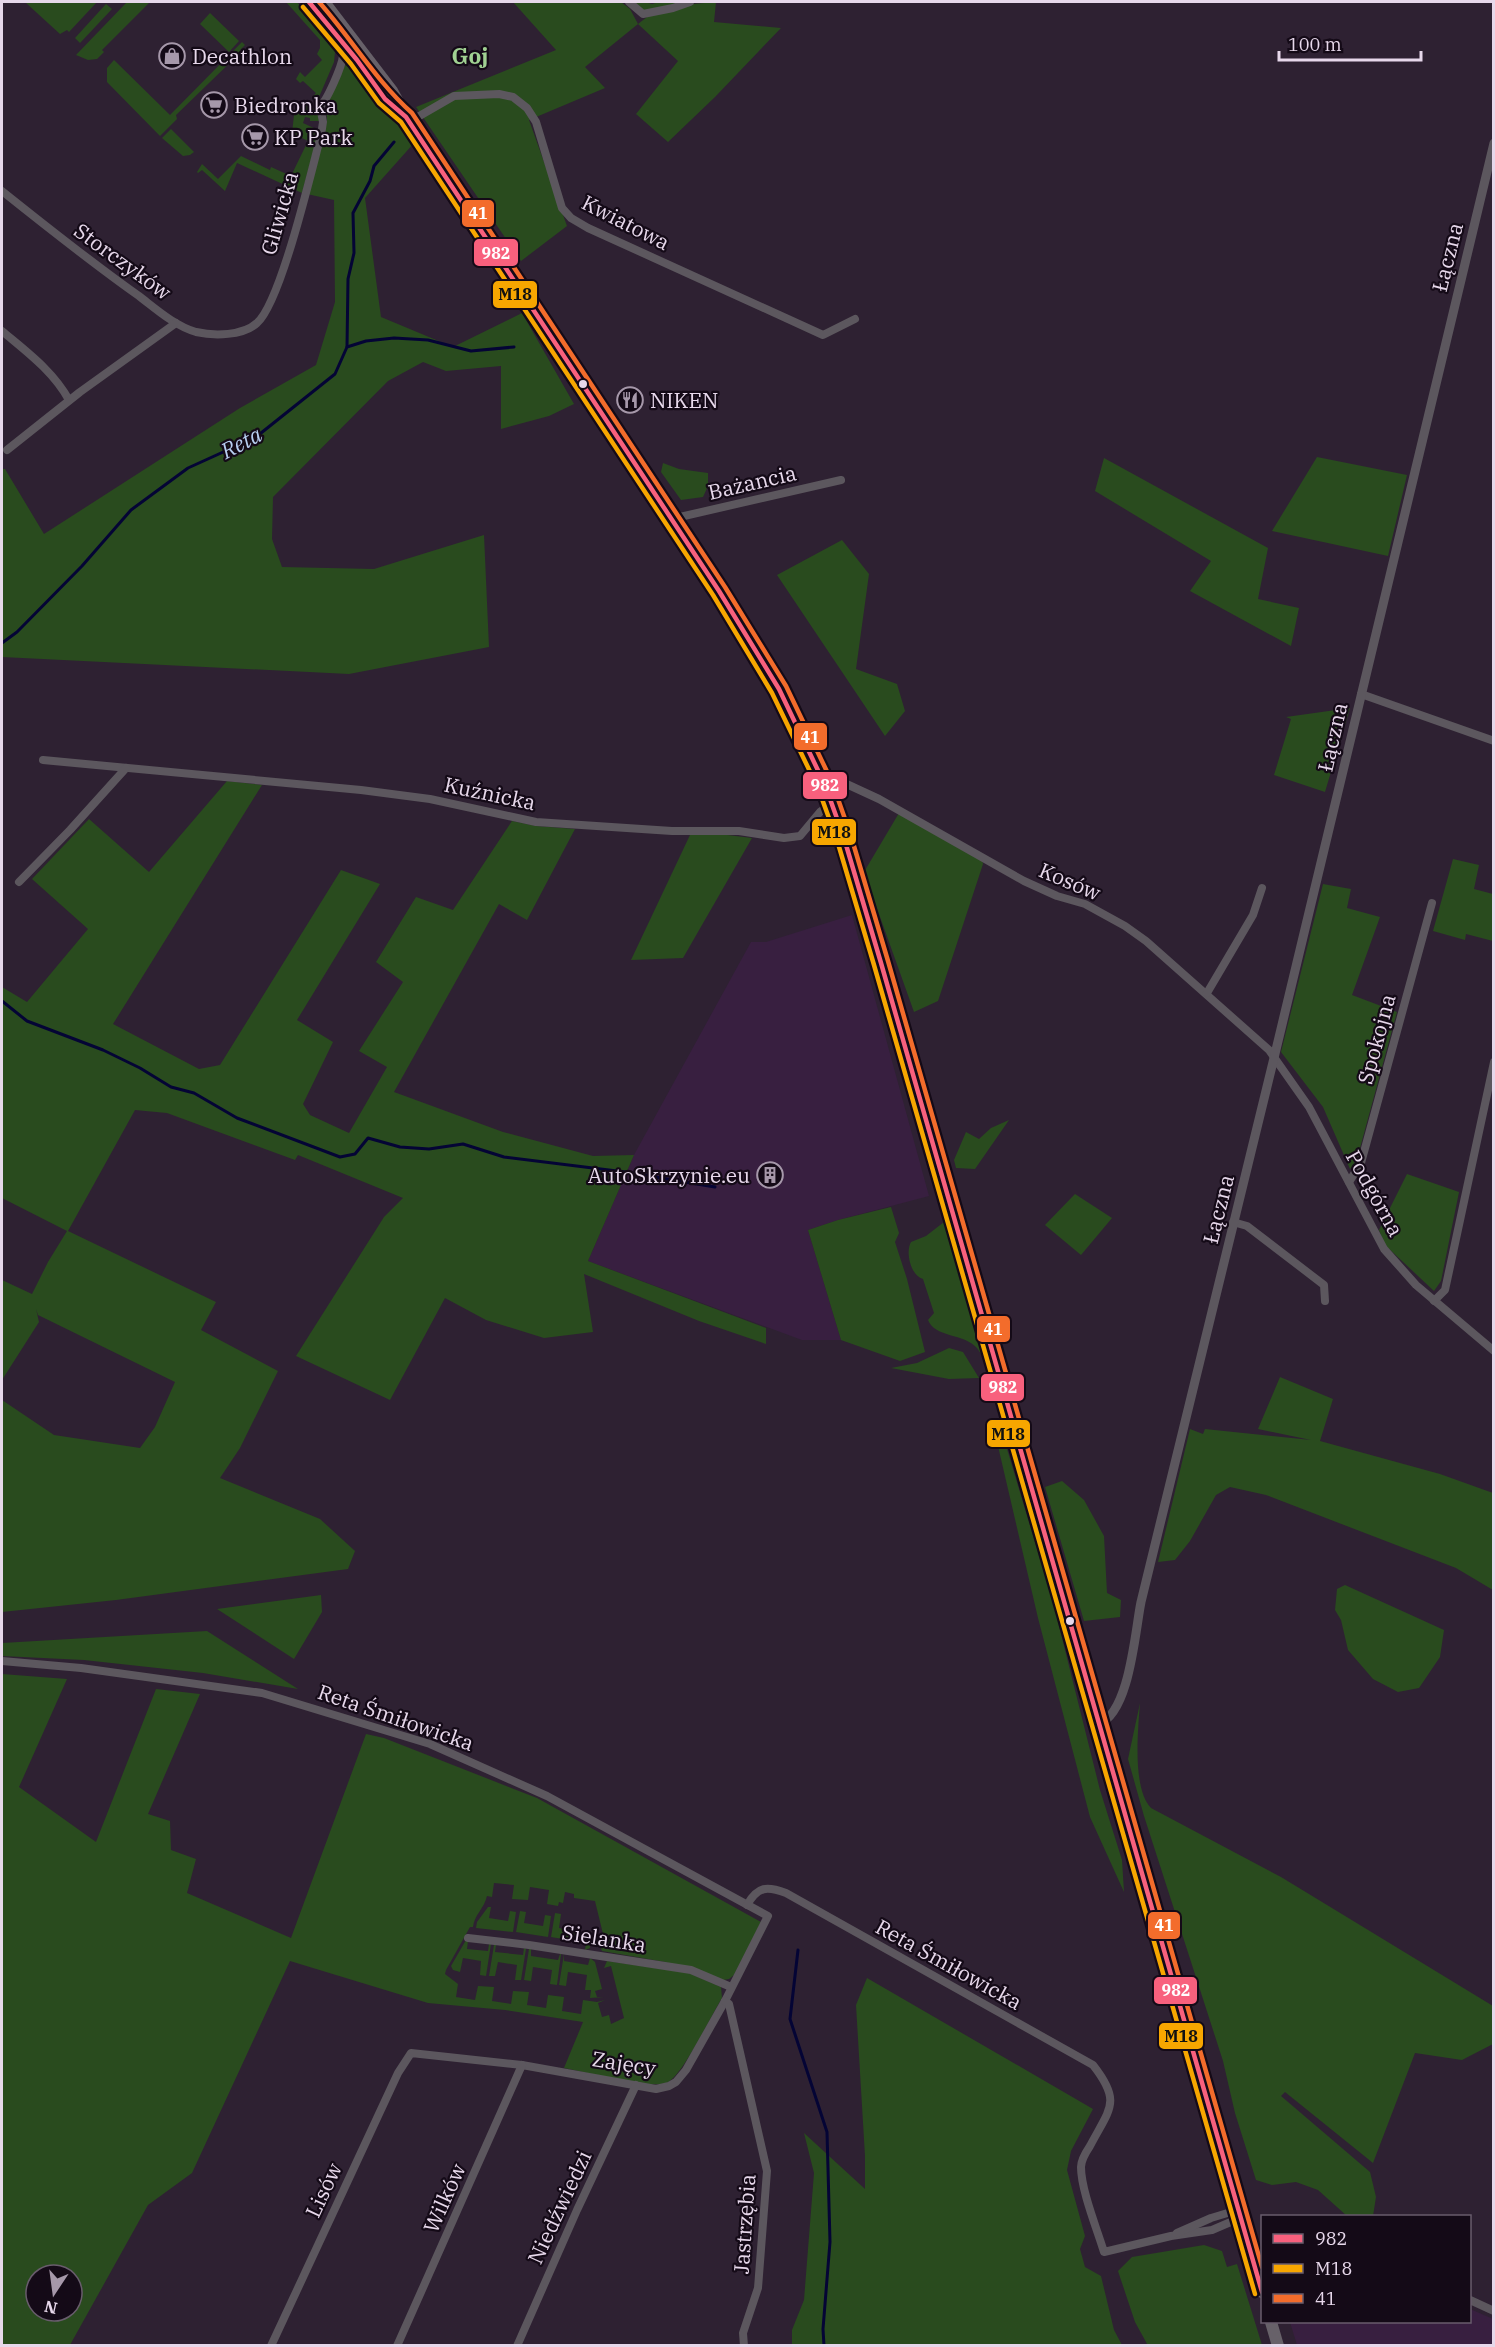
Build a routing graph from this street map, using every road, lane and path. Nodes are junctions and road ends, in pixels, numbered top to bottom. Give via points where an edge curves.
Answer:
1 (309, 2) edge
2 (324, 2) edge
3 (629, 2) edge
4 (690, 2) edge
5 (335, 31) junction
6 (408, 120) junction
7 (1494, 143) edge
8 (2, 191) edge
9 (855, 319) dead end
10 (176, 323) junction
11 (2, 331) edge
12 (69, 400) junction
13 (7, 450) dead end
14 (841, 480) dead end
15 (671, 519) junction
16 (1361, 694) junction
17 (1494, 741) edge
18 (43, 760) dead end
19 (126, 768) junction
20 (825, 784) junction
21 (832, 803) junction
22 (19, 882) dead end
23 (1262, 888) dead end
24 (1432, 903) dead end
25 (1207, 993) junction
26 (1274, 1058) junction
27 (1494, 1062) edge
28 (1349, 1182) junction
29 (1233, 1222) junction
30 (1325, 1301) dead end
31 (1434, 1301) junction
32 (1494, 1352) edge
33 (2, 1661) edge
34 (1100, 1724) junction
35 (747, 1905) junction
36 (768, 1916) joint
37 (468, 1938) dead end
38 (731, 1987) junction
39 (725, 2001) junction
40 (411, 2053) joint
41 (522, 2065) junction
42 (636, 2085) junction
43 (1243, 2212) junction
44 (1171, 2236) junction
45 (1261, 2284) edge
46 (1471, 2300) edge
47 (1494, 2311) edge
48 (1271, 2323) edge
49 (271, 2346) edge
50 (397, 2346) edge
51 (517, 2346) edge
52 (744, 2346) edge
53 (1278, 2346) edge

1 - 5 main road, Gliwicka
2 - 6 main road, Gliwicka via 374,65
3 - 4 street via 643,14
5 - 6 main road, Gliwicka via 386,99
5 - 10 street, Gliwicka via 342,47 342,61 320,106 321,135 283,271 264,315 243,332 211,334
6 - 9 street, Kwiatowa via 454,96 513,97 536,122 562,208 571,218 823,335
6 - 15 main road, Gliwicka
7 - 16 street, Łączna
8 - 10 street, Storczyków via 93,264
10 - 12 street, Storczyków
11 - 12 street via 43,365
12 - 13 street, Storczyków
14 - 15 street, Bażancia
15 - 20 main road, Gliwicka via 770,672
16 - 17 street, Łączna
16 - 26 street, Łączna
18 - 19 street, Kuźnicka
19 - 21 street, Kuźnicka via 384,793 536,822 739,831 784,838 801,836
19 - 22 street
20 - 21 main road, Gliwicka
20 - 25 street, Kosów via 846,783 1024,881 1085,904 1125,926
21 - 34 main road, Gliwicka
23 - 25 street via 1253,915
24 - 28 street, Spokojna via 1361,1162
25 - 26 street, Kosów
26 - 28 street, Podgórna via 1309,1107
26 - 29 street, Łączna
27 - 31 street via 1445,1290
28 - 31 street, Podgórna via 1384,1249
29 - 30 street via 1247,1226 1324,1285
29 - 34 street, Łączna via 1124,1687 1112,1715
31 - 32 street, Podgórna
33 - 35 street, Reta Śmiłowicka via 262,1693 430,1744 547,1796
34 - 43 main road, Gliwicka
35 - 36 street, Reta Śmiłowicka
35 - 44 street, Reta Śmiłowicka via 754,1893 764,1889 786,1893 1093,2065 1108,2084 1110,2109 1081,2165 1104,2252
36 - 38 street, Zajęcy
37 - 38 street, Sielanka via 691,1970
38 - 39 street, Zajęcy
39 - 42 street, Zajęcy via 676,2082 656,2089
39 - 52 street, Jastrzębia via 729,2004 767,2171 758,2288 743,2333
40 - 41 street, Zajęcy
40 - 49 street, Lisów via 398,2073
41 - 42 street, Zajęcy
41 - 50 street, Wilków
42 - 51 street, Niedźwiedzi
43 - 44 street via 1197,2224
43 - 44 street via 1212,2230
43 - 45 main road, Gliwicka
46 - 47 street
48 - 53 main road

